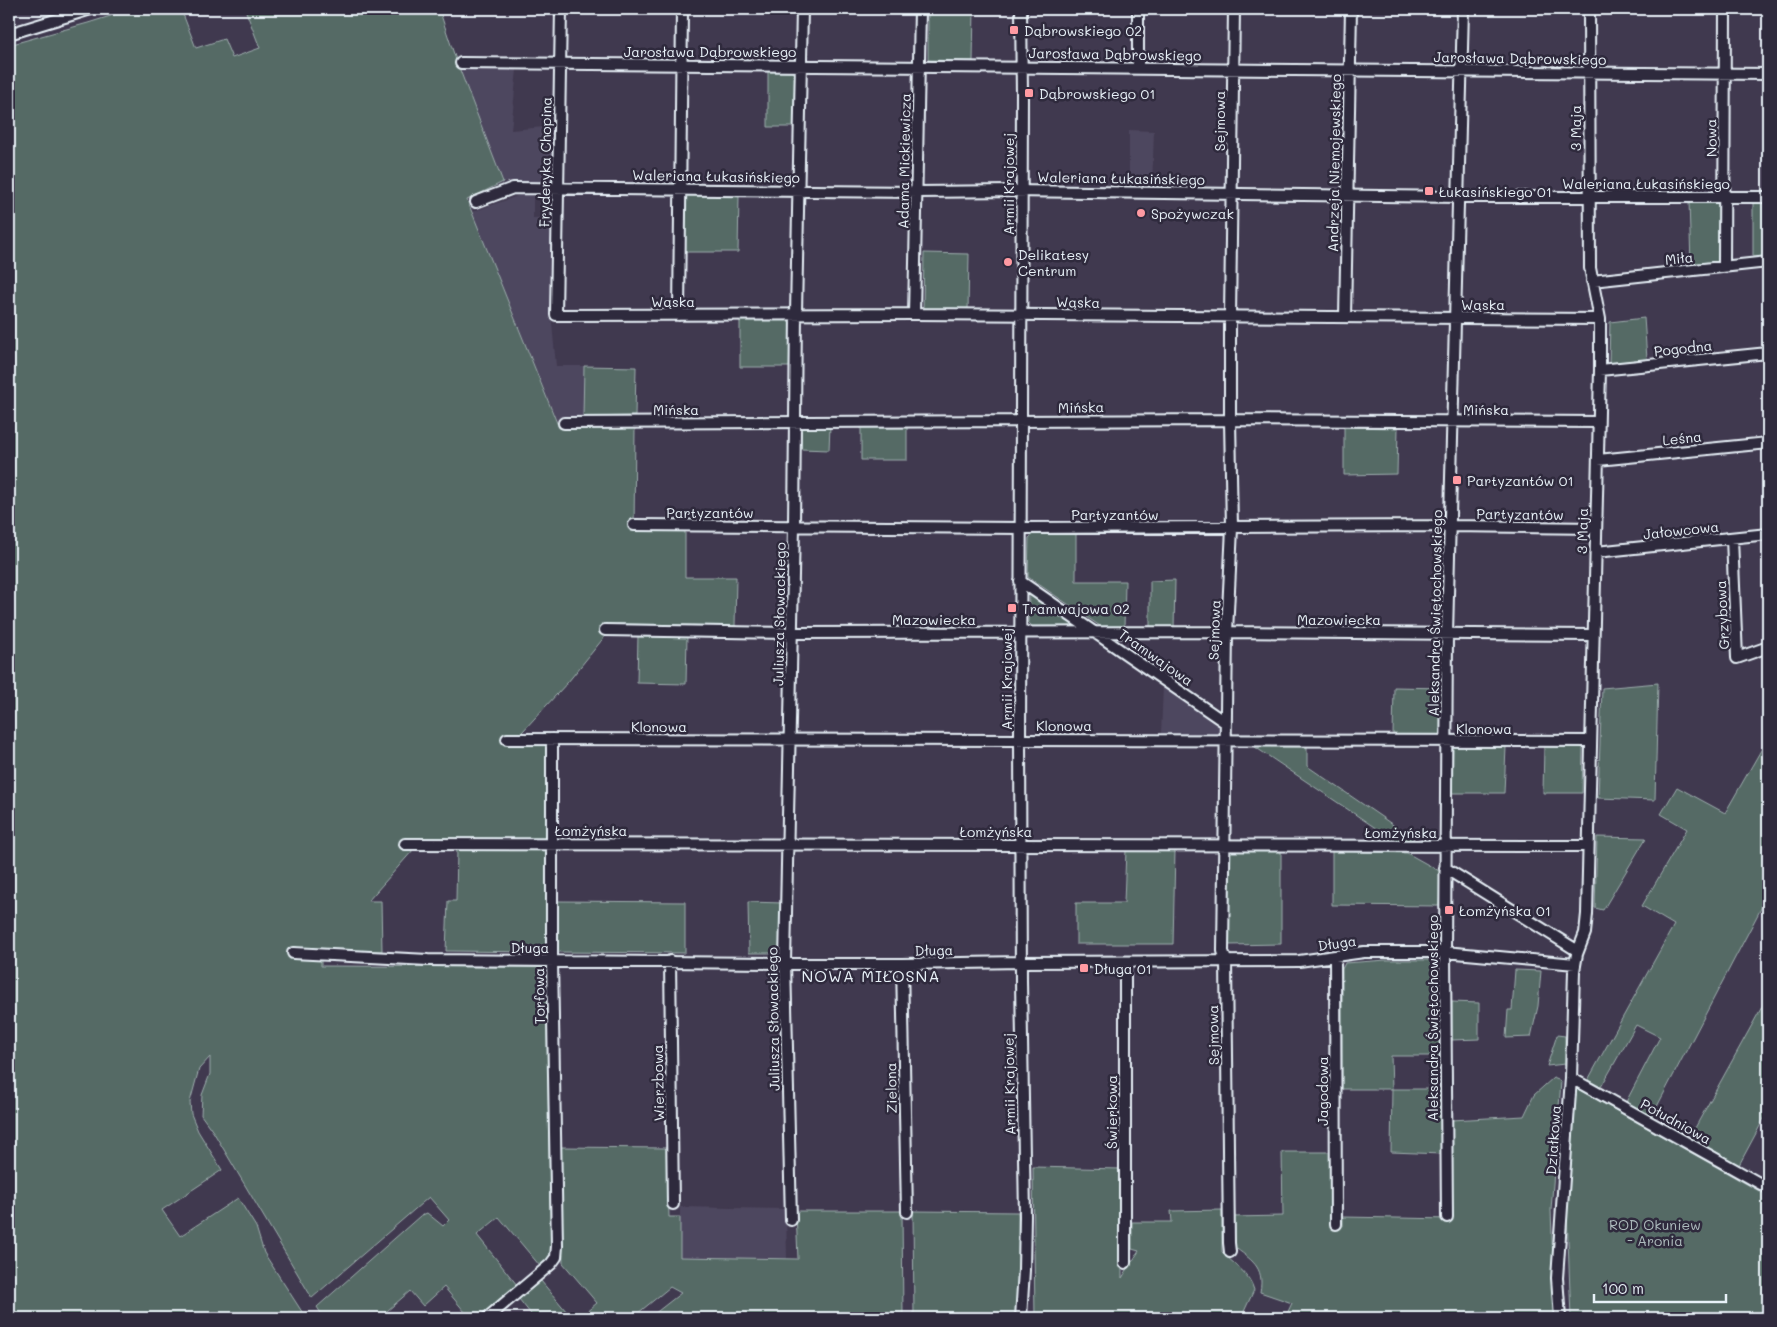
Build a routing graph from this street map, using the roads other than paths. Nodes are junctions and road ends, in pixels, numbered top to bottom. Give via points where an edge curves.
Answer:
1 (90, 9) edge
2 (562, 9) edge
3 (682, 9) edge
4 (802, 9) edge
5 (920, 9) edge
6 (1021, 9) edge
7 (1138, 9) edge
8 (1234, 9) edge
9 (1351, 9) edge
10 (1463, 9) edge
11 (1589, 9) edge
12 (1726, 9) edge
13 (9, 34) edge
14 (461, 63) dead end
15 (560, 63) junction
16 (681, 65) junction
17 (801, 66) junction
18 (920, 67) junction
19 (1022, 67) junction
20 (1138, 68) junction
21 (1234, 70) junction
22 (1350, 70) junction
23 (1462, 71) junction
24 (1589, 73) junction
25 (1724, 74) junction
26 (1768, 74) edge
27 (559, 189) junction
28 (680, 190) junction
29 (798, 191) junction
30 (1022, 191) junction
31 (918, 192) junction
32 (1232, 193) junction
33 (1348, 195) junction
34 (1589, 196) junction
35 (1726, 196) junction
36 (1459, 197) junction
37 (1768, 197) edge
38 (476, 202) dead end
39 (1768, 262) edge
40 (1724, 266) junction
41 (1592, 281) junction
42 (796, 313) junction
43 (914, 314) junction
44 (556, 315) joint
45 (679, 315) junction
46 (1022, 315) junction
47 (1230, 317) junction
48 (1345, 317) junction
49 (1456, 318) junction
50 (1600, 319) junction
51 (1768, 353) edge
52 (1600, 370) junction
53 (1230, 420) junction
54 (794, 421) junction
55 (1020, 422) junction
56 (1598, 422) junction
57 (564, 423) dead end
58 (1453, 423) junction
59 (1768, 443) edge
60 (1598, 460) junction
61 (634, 525) dead end
62 (794, 526) junction
63 (1450, 526) junction
64 (1020, 528) junction
65 (1232, 528) junction
66 (1596, 528) junction
67 (1768, 534) edge
68 (1732, 538) junction
69 (1596, 552) junction
70 (1020, 581) junction
71 (605, 630) dead end
72 (1228, 632) junction
73 (792, 633) junction
74 (1020, 633) junction
75 (1098, 633) junction
76 (1447, 634) junction
77 (1593, 635) junction
78 (1768, 647) edge
79 (1226, 723) junction
80 (507, 739) dead end
81 (552, 739) junction
82 (1020, 739) junction
83 (1226, 739) junction
84 (790, 740) junction
85 (1591, 741) junction
86 (1447, 742) junction
87 (552, 843) junction
88 (405, 844) dead end
89 (788, 844) junction
90 (1020, 844) junction
91 (1225, 846) junction
92 (1445, 846) junction
93 (1587, 846) junction
94 (1445, 868) junction
95 (1578, 950) junction
96 (1445, 952) junction
97 (293, 953) dead end
98 (1335, 957) junction
99 (552, 960) junction
100 (670, 961) junction
101 (1226, 961) junction
102 (785, 962) junction
103 (1021, 962) junction
104 (1125, 962) junction
105 (902, 964) junction
106 (1575, 964) junction
107 (1571, 1078) junction
108 (1768, 1188) edge
109 (674, 1204) dead end
110 (907, 1212) dead end
111 (1447, 1217) dead end
112 (791, 1220) dead end
113 (1336, 1224) dead end
114 (1230, 1252) dead end
115 (1125, 1263) dead end
116 (487, 1318) edge
117 (1021, 1318) edge
118 (1560, 1318) edge

1 - 13 street
2 - 15 street, Fryderyka Chopina
3 - 16 street
4 - 17 street, Juliusza Słowackiego
5 - 18 street, Adama Mickiewicza
6 - 19 street, Armii Krajowej
7 - 20 street
8 - 21 street, Sejmowa
9 - 22 street, Andrzeja Niemojewskiego
10 - 23 street, Aleksandra Świętochowskiego
11 - 24 street, 3 Maja
12 - 25 street, Nowa
14 - 15 street, Jarosława Dąbrowskiego
15 - 16 street, Jarosława Dąbrowskiego
15 - 27 street, Fryderyka Chopina
16 - 17 street, Jarosława Dąbrowskiego
16 - 28 street
17 - 18 street, Jarosława Dąbrowskiego
17 - 29 street, Juliusza Słowackiego
18 - 19 street, Jarosława Dąbrowskiego
18 - 31 street, Adama Mickiewicza
19 - 20 street, Jarosława Dąbrowskiego
19 - 30 street, Armii Krajowej
20 - 21 street, Jarosława Dąbrowskiego
21 - 22 street, Jarosława Dąbrowskiego
21 - 32 street, Sejmowa
22 - 23 street, Jarosława Dąbrowskiego
22 - 33 street, Andrzeja Niemojewskiego
23 - 24 street, Jarosława Dąbrowskiego
23 - 36 street, Aleksandra Świętochowskiego
24 - 25 street, Jarosława Dąbrowskiego
24 - 34 street, 3 Maja
25 - 26 street, Jarosława Dąbrowskiego
25 - 35 street, Nowa
27 - 28 street, Waleriana Łukasińskiego
27 - 38 street, Waleriana Łukasińskiego via 513,188
27 - 44 street, Fryderyka Chopina
28 - 29 street, Waleriana Łukasińskiego
28 - 45 street
29 - 31 street, Waleriana Łukasińskiego
29 - 42 street, Juliusza Słowackiego
30 - 31 street, Waleriana Łukasińskiego
30 - 32 street, Waleriana Łukasińskiego
30 - 46 street, Armii Krajowej
31 - 43 street, Adama Mickiewicza
32 - 33 street, Waleriana Łukasińskiego
32 - 47 street, Sejmowa
33 - 36 street, Waleriana Łukasińskiego
33 - 48 street, Andrzeja Niemojewskiego
34 - 35 street, Waleriana Łukasińskiego
34 - 36 street, Waleriana Łukasińskiego
34 - 41 street, 3 Maja
35 - 37 street, Waleriana Łukasińskiego
35 - 40 street, Nowa
36 - 49 street, Aleksandra Świętochowskiego
39 - 40 street, Miła
40 - 41 street, Miła
41 - 50 street, 3 Maja
42 - 43 street, Wąska
42 - 45 street, Wąska
42 - 54 street, Juliusza Słowackiego
43 - 46 street, Wąska
44 - 45 street, Wąska
46 - 47 street, Wąska
46 - 55 street, Armii Krajowej
47 - 48 street, Wąska
47 - 53 street, Sejmowa
48 - 49 street, Wąska
49 - 50 street, Wąska
49 - 58 street, Aleksandra Świętochowskiego
50 - 52 street, 3 Maja
51 - 52 street, Pogodna
52 - 56 street, 3 Maja
53 - 55 street, Mińska
53 - 58 street, Mińska
53 - 65 street, Sejmowa
54 - 55 street, Mińska
54 - 57 street, Mińska
54 - 62 street, Juliusza Słowackiego
55 - 64 street, Armii Krajowej
56 - 58 street, Mińska
56 - 60 street, 3 Maja
58 - 63 street, Aleksandra Świętochowskiego
59 - 60 street, Leśna
60 - 66 street, 3 Maja
61 - 62 street, Partyzantów
62 - 64 street, Partyzantów
62 - 73 street, Juliusza Słowackiego
63 - 65 street, Partyzantów
63 - 66 street, Partyzantów
63 - 76 street, Aleksandra Świętochowskiego
64 - 65 street, Partyzantów
64 - 70 street, Armii Krajowej
65 - 72 street, Sejmowa
66 - 69 street, 3 Maja
67 - 68 street, Jałowcowa
68 - 69 street, Jałowcowa
68 - 78 street, Grzybowa via 1737,658
69 - 77 street, 3 Maja
70 - 74 street, Armii Krajowej
70 - 75 street, Tramwajowa
71 - 73 street, Mazowiecka
72 - 75 street, Mazowiecka
72 - 76 street, Mazowiecka
72 - 79 street, Sejmowa
73 - 74 street, Mazowiecka
73 - 84 street, Juliusza Słowackiego
74 - 75 street, Mazowiecka
74 - 82 street, Armii Krajowej
75 - 79 street, Tramwajowa
76 - 77 street, Mazowiecka
76 - 86 street, Aleksandra Świętochowskiego
77 - 85 street, 3 Maja
79 - 83 street, Sejmowa
80 - 81 street, Klonowa
81 - 84 street, Klonowa
81 - 87 street, Torfowa
82 - 83 street, Klonowa
82 - 84 street, Klonowa
82 - 90 street, Armii Krajowej
83 - 86 street, Klonowa
83 - 91 street, Sejmowa
84 - 89 street, Juliusza Słowackiego
85 - 86 street, Klonowa
85 - 93 street, 3 Maja
86 - 92 street, Aleksandra Świętochowskiego
87 - 88 street, Łomżyńska
87 - 89 street, Łomżyńska
87 - 99 street, Torfowa
89 - 90 street, Łomżyńska
89 - 102 street, Juliusza Słowackiego
90 - 91 street, Łomżyńska
90 - 103 street, Armii Krajowej
91 - 92 street, Łomżyńska
91 - 101 street, Sejmowa via 1223,951
92 - 93 street, Łomżyńska
92 - 94 street, Aleksandra Świętochowskiego
93 - 95 street, 3 Maja via 1586,926
94 - 95 street
94 - 96 street, Aleksandra Świętochowskiego
95 - 106 street, 3 Maja
96 - 98 street, Długa via 1364,952
96 - 106 street, Długa
96 - 111 street, Aleksandra Świętochowskiego
97 - 99 street, Długa via 428,960
98 - 101 street, Długa via 1299,961
98 - 113 street, Jagodowa
99 - 100 street, Długa
99 - 116 street, Torfowa via 556,1257
100 - 102 street, Długa
100 - 109 street, Wierzbowa
101 - 104 street, Długa
101 - 114 street, Sejmowa
102 - 105 street, Długa
102 - 112 street, Juliusza Słowackiego
103 - 104 street, Długa
103 - 105 street, Długa
103 - 117 street, Armii Krajowej via 1025,1216
104 - 115 street, Świerkowa
105 - 110 street, Zielona
106 - 107 street, Działkowa
107 - 108 street, Południowa
107 - 118 street, Działkowa via 1557,1278

